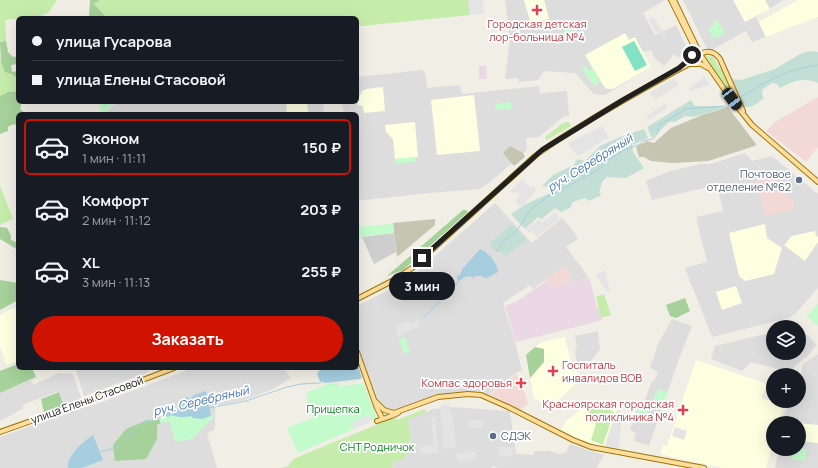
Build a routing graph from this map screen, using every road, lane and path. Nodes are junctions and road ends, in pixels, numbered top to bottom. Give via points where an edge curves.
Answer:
1 (670, 0) edge
2 (674, 0) edge
3 (692, 45) junction
4 (701, 55) junction
5 (687, 63) junction
6 (711, 69) junction
7 (747, 118) junction
8 (818, 182) edge
9 (359, 298) edge
10 (359, 357) edge
11 (169, 370) edge
12 (448, 390) dead end
13 (453, 395) junction
14 (375, 401) junction
15 (386, 411) junction
16 (402, 411) junction
17 (381, 417) junction
18 (388, 417) junction
19 (0, 432) edge
20 (704, 468) edge

1 - 3 main road
2 - 4 main road
3 - 4 main road
3 - 5 main road via 692,55
4 - 5 main road
4 - 6 main road
4 - 7 main road via 709,52 719,57
5 - 6 main road via 701,64
5 - 9 main road via 535,156 412,268
6 - 7 main road
7 - 8 main road via 757,130
10 - 14 main road
11 - 19 main road, улица Елены Стасовой
12 - 13 main road
13 - 16 main road via 433,398
13 - 20 main road via 473,394 487,397 590,447
14 - 15 main road
14 - 17 main road
15 - 16 main road
15 - 17 main road via 381,412
15 - 18 main road
16 - 18 main road
17 - 18 main road

